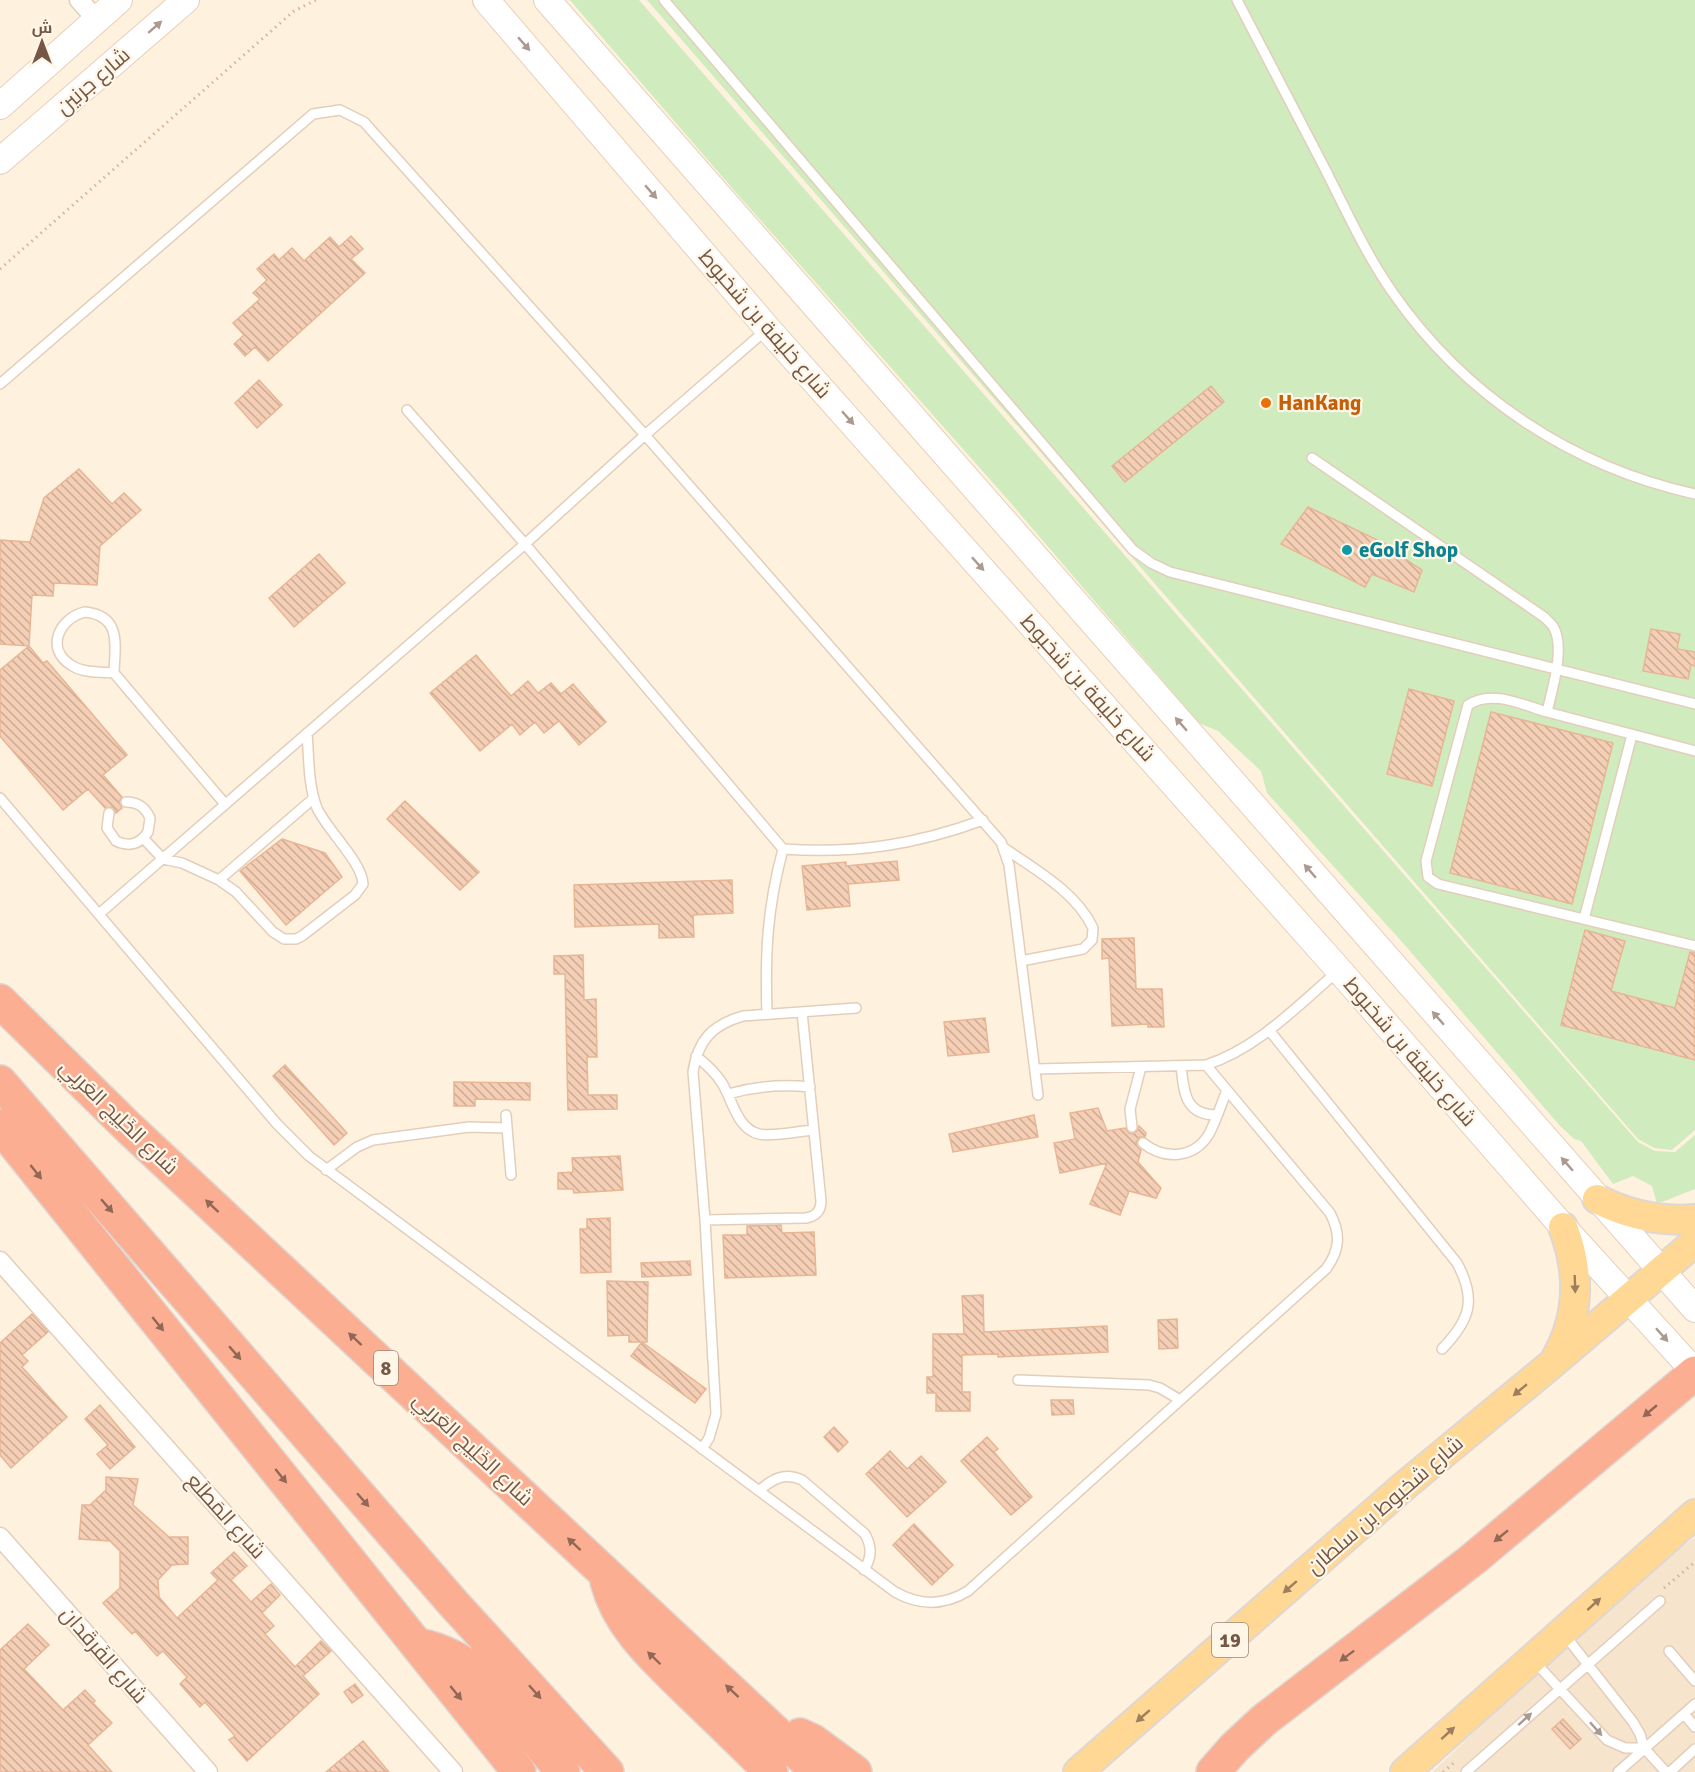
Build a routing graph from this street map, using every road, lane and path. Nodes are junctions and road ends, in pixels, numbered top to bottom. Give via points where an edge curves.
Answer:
1 (79, 0) edge
2 (119, 0) edge
3 (186, 0) edge
4 (316, 0) edge
5 (486, 0) edge
6 (548, 0) edge
7 (664, 0) edge
8 (1237, 0) edge
9 (97, 20) junction
10 (0, 106) edge
11 (0, 161) edge
12 (0, 269) edge
13 (768, 329) junction
14 (0, 384) edge
15 (407, 410) dead end
16 (645, 435) junction
17 (1312, 458) dead end
18 (1695, 494) edge
19 (525, 544) junction
20 (1557, 669) junction
21 (114, 673) junction
22 (1695, 704) edge
23 (1548, 712) junction
24 (307, 733) junction
25 (1632, 735) junction
26 (1695, 751) edge
27 (0, 798) edge
28 (314, 798) junction
29 (126, 802) dead end
30 (225, 804) junction
31 (109, 813) dead end
32 (983, 820) junction
33 (144, 839) junction
34 (1004, 848) junction
35 (783, 849) junction
36 (163, 859) junction
37 (219, 880) junction
38 (99, 914) junction
39 (1584, 919) junction
40 (1695, 946) edge
41 (1021, 961) junction
42 (1339, 970) junction
43 (0, 1001) edge
44 (856, 1008) dead end
45 (802, 1012) junction
46 (767, 1014) junction
47 (1269, 1030) junction
48 (696, 1056) junction
49 (1206, 1065) junction
50 (1180, 1066) junction
51 (1142, 1067) junction
52 (1035, 1069) junction
53 (0, 1082) edge
54 (810, 1087) junction
55 (1227, 1090) junction
56 (728, 1094) junction
57 (1038, 1095) dead end
58 (506, 1115) dead end
59 (1217, 1115) junction
60 (0, 1126) edge
61 (1132, 1127) dead end
62 (507, 1128) junction
63 (814, 1130) junction
64 (1143, 1143) dead end
65 (326, 1170) junction
66 (511, 1175) dead end
67 (1597, 1199) junction
68 (1695, 1219) edge
69 (705, 1220) junction
70 (1563, 1227) junction
71 (1695, 1242) edge
72 (0, 1261) edge
73 (1661, 1271) junction
74 (1629, 1298) junction
75 (1695, 1309) edge
76 (1442, 1348) dead end
77 (1554, 1363) junction
78 (1695, 1372) edge
79 (1018, 1380) dead end
80 (1180, 1400) junction
81 (702, 1449) junction
82 (759, 1491) junction
83 (1695, 1514) edge
84 (1695, 1528) edge
85 (0, 1537) edge
86 (1653, 1551) junction
87 (864, 1570) junction
88 (604, 1572) junction
89 (1660, 1601) dead end
90 (1562, 1632) junction
91 (416, 1644) junction
92 (1669, 1652) dead end
93 (1532, 1659) junction
94 (1587, 1664) junction
95 (1695, 1681) edge
96 (1560, 1688) junction
97 (1695, 1704) edge
98 (1684, 1714) junction
99 (1695, 1727) edge
100 (775, 1731) junction
101 (1644, 1748) junction
102 (1695, 1749) edge
103 (208, 1772) edge
104 (453, 1772) edge
105 (519, 1772) edge
106 (563, 1772) edge
107 (607, 1772) edge
108 (771, 1772) edge
109 (818, 1772) edge
110 (855, 1772) edge
111 (1078, 1772) edge
112 (1213, 1772) edge
113 (1405, 1772) edge
114 (1466, 1772) edge
115 (1618, 1772) edge
116 (1668, 1772) edge

1 - 9 street
2 - 9 main road, شارع جرنين
11 -> 3 main road, شارع جرنين
4 - 12 path via 294,11
5 -> 13 main road, شارع خليفة بن شخبوط
67 -> 6 main road, شارع خليفة بن شخبوط
7 - 20 lane via 1133,550 1170,572
8 - 18 lane via 1374,264 1408,314 1445,357 1497,404 1567,448 1629,475
9 - 10 main road, شارع جرنين
13 - 16 lane
13 -> 42 main road, شارع خليفة بن شخبوط
14 - 16 lane via 313,114 340,110 364,122
15 - 19 lane
16 - 19 lane
16 - 32 lane
17 - 20 lane via 1545,617 1554,628
19 - 24 lane
19 - 35 lane
20 - 22 lane
20 - 23 lane
21 - 21 lane via 78,669 64,659 57,642 68,618 84,612 109,622 115,639
21 - 30 lane
23 - 25 lane
23 - 39 lane via 1494,698 1478,698 1468,705 1426,861 1428,877 1438,884
24 - 28 lane
24 - 30 lane
25 - 26 lane
25 - 39 lane
27 - 38 lane
28 - 37 lane
28 - 37 lane via 362,877 363,884 355,895 302,936 290,940 278,936
29 - 33 lane via 141,805 150,818
30 - 36 lane
31 - 33 lane via 107,828 116,841 130,845
32 - 34 lane
32 - 35 lane via 951,832 885,847 817,852
33 - 36 lane
34 - 41 lane
34 - 41 lane via 1058,886 1093,928 1092,940 1083,949
35 - 46 lane via 766,939
36 - 37 lane
36 - 38 lane
38 - 65 lane via 277,1124
39 - 40 lane
41 - 52 lane
42 - 47 lane
42 - 70 main road, شارع خليفة بن شخبوط
88 -> 43 highway, شارع الخَلِيج العَربِي / 8 via 137,1136
44 - 45 lane
45 - 46 lane
45 - 54 lane
46 - 48 lane via 728,1020 708,1035
47 - 49 lane via 1240,1052
47 - 76 lane via 1457,1263 1468,1290 1468,1304 1458,1332
48 - 56 lane
48 - 69 lane via 693,1072
49 - 50 lane
49 - 55 lane
50 - 51 lane
50 - 59 lane via 1187,1101 1200,1112
51 - 52 lane
51 - 61 lane via 1130,1109
52 - 57 lane
53 -> 107 highway via 453,1603
54 - 56 lane via 760,1086
54 - 63 lane
55 - 59 lane
55 - 80 lane via 1330,1213 1339,1236 1338,1248 1326,1269
56 - 63 lane via 745,1126 759,1134
58 - 62 lane
59 - 64 lane via 1203,1142 1188,1152 1160,1153
60 -> 91 highway
62 - 65 lane via 469,1127 373,1140
62 - 66 lane
63 - 69 lane via 821,1201 816,1215
65 - 81 lane
67 - 68 main road via 1646,1217
67 - 73 main road, شارع خليفة بن شخبوط
69 - 81 lane via 716,1414
70 - 74 main road, شارع خليفة بن شخبوط
70 -> 77 main road via 1572,1253 1576,1294 1569,1330
71 - 73 main road, شارع شخبوط بن سلطان / 19
72 - 104 street, شارع المَطلَع
73 - 74 main road, شارع شخبوط بن سلطان / 19
73 - 75 main road, شارع خليفة بن شخبوط
74 - 77 main road, شارع شخبوط بن سلطان / 19
74 -> 78 main road, شارع خليفة بن شخبوط
77 -> 111 main road, شارع شخبوط بن سلطان / 19 via 1403,1487
78 -> 112 highway via 1472,1560 1264,1720
79 - 80 lane via 1149,1385
80 - 87 lane via 968,1591 954,1599 939,1603 908,1600
81 - 82 lane
82 - 87 lane
82 - 87 lane via 776,1478 794,1476 802,1480 865,1534 871,1552
83 - 86 main road
84 - 86 main road via 1665,1541
85 - 103 street, شارع الفَرقَدان
90 -> 86 main road
100 -> 88 highway, شارع الخَلِيج العَربِي / 8
108 -> 88 highway via 634,1636 615,1605
89 - 94 lane
90 - 93 main road
90 - 94 lane
91 -> 105 highway
91 - 106 highway via 453,1655 483,1678
92 - 95 lane
93 - 96 lane
113 -> 93 main road
94 - 96 lane
94 - 101 lane via 1637,1728
96 -> 101 lane via 1607,1740 1625,1748
114 -> 96 lane
97 - 98 lane
98 - 99 lane
98 - 101 lane
100 - 109 highway, شارع الخَلِيج العَربِي / 8
100 - 110 highway via 795,1733 813,1741
101 - 115 lane
101 - 116 lane
102 - 116 lane

